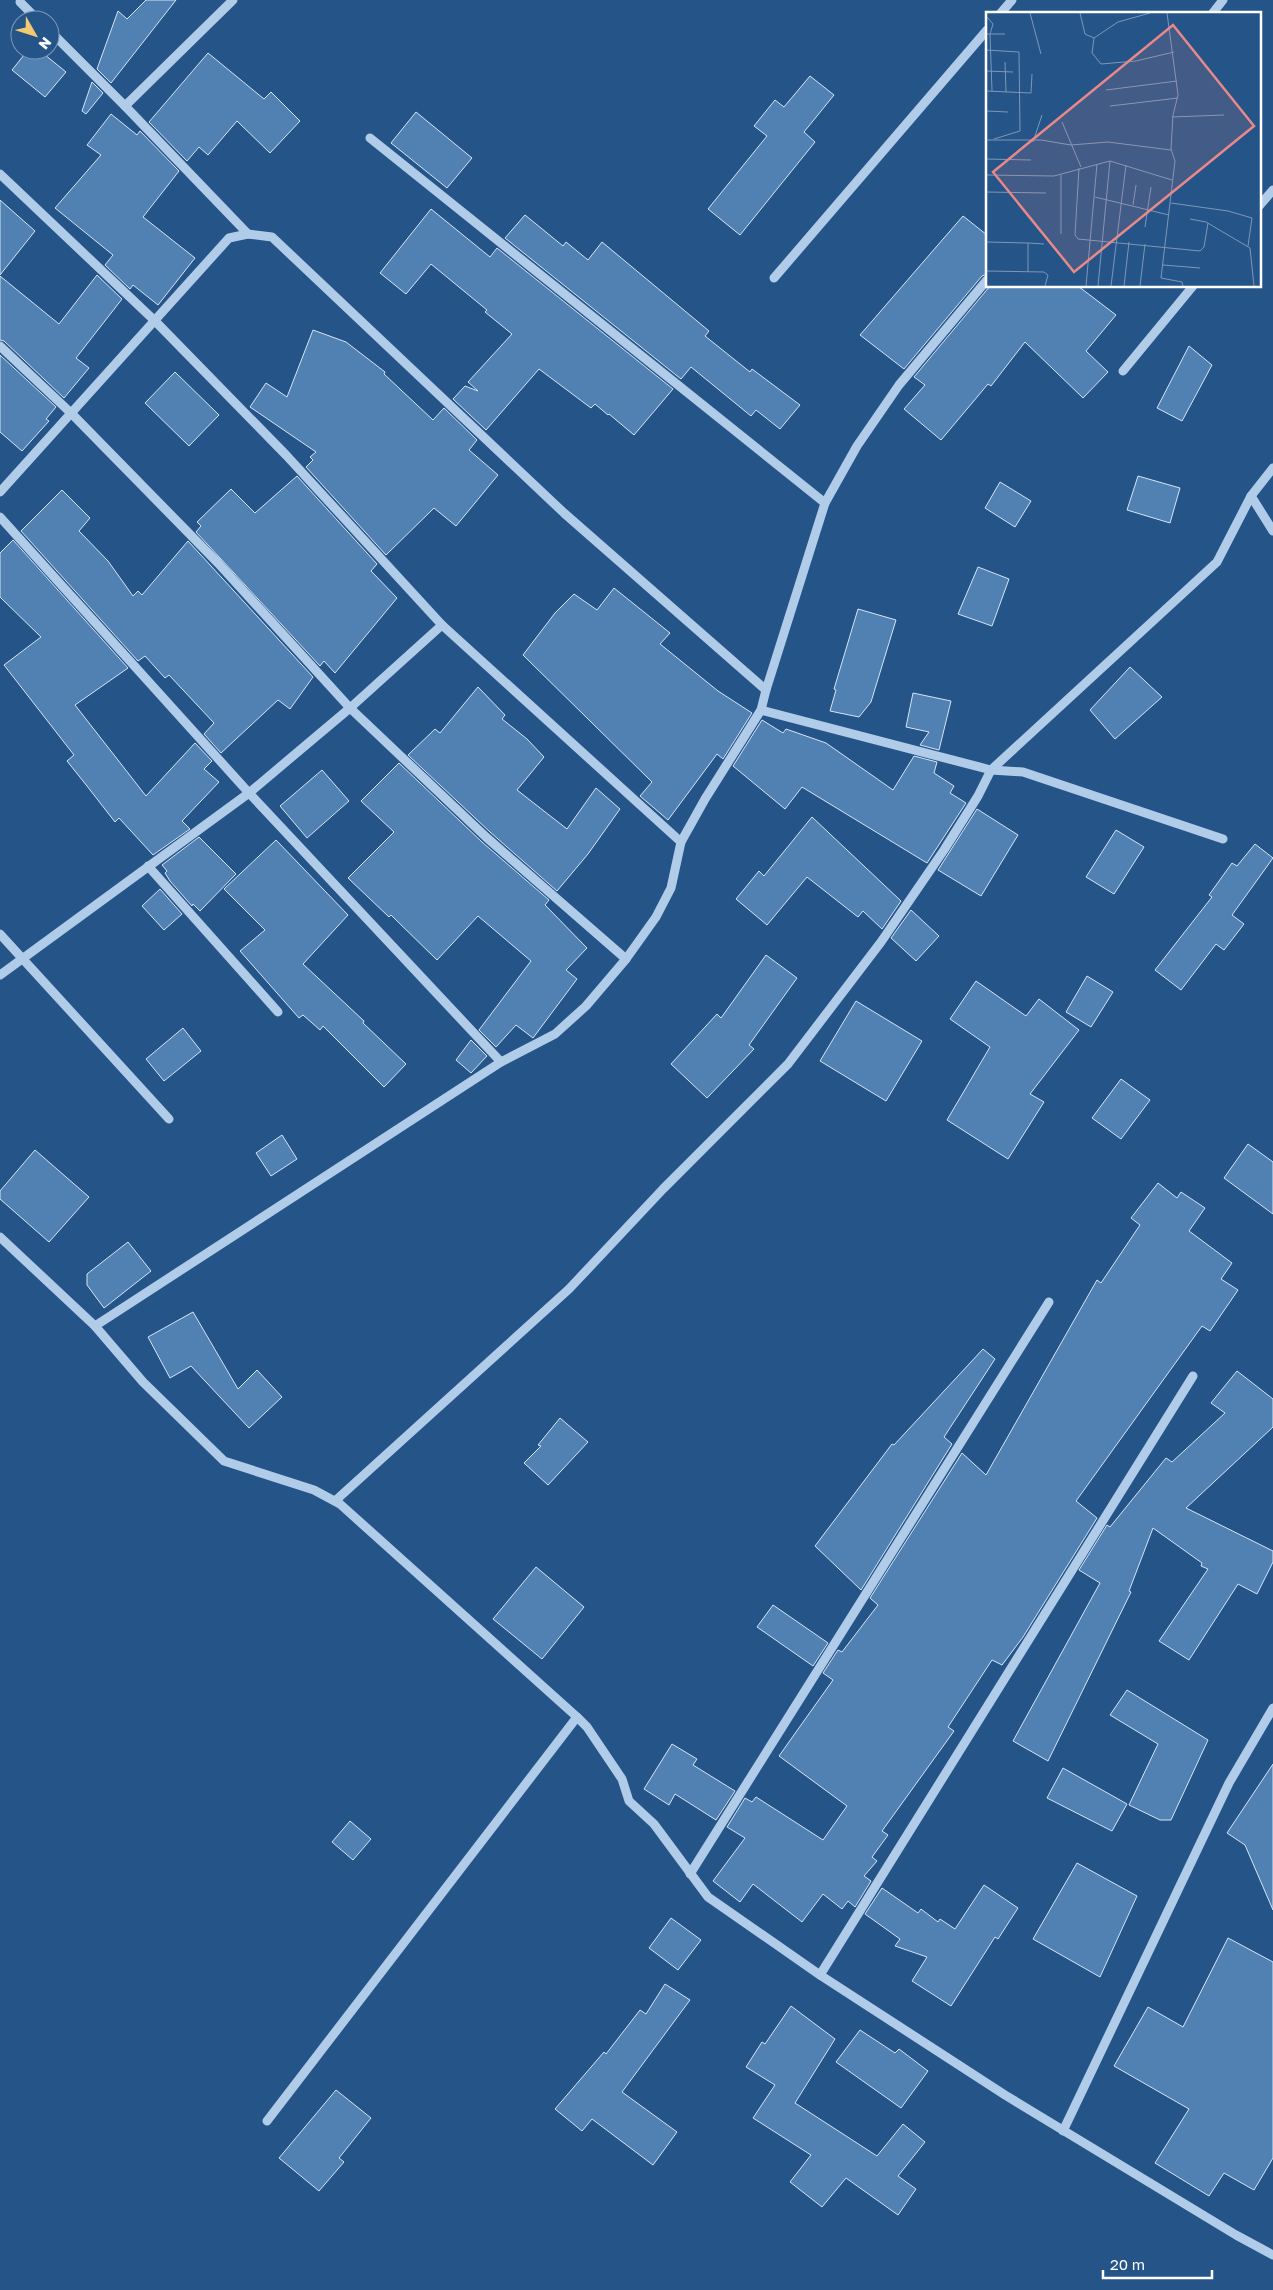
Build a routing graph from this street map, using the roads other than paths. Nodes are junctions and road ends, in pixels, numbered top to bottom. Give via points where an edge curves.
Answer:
1 (232, 0) edge
2 (1012, 0) edge
3 (1224, 0) edge
4 (20, 2) dead end
5 (28, 10) edge
6 (1002, 12) edge
7 (1214, 12) edge
8 (986, 31) edge
9 (60, 41) edge
10 (125, 106) junction
11 (370, 138) dead end
12 (0, 174) edge
13 (1273, 190) edge
14 (1260, 205) edge
15 (248, 234) junction
16 (774, 278) dead end
17 (986, 281) edge
18 (1191, 288) edge
19 (155, 321) junction
20 (0, 346) edge
21 (1123, 371) dead end
22 (72, 414) junction
23 (1273, 468) edge
24 (0, 492) edge
25 (1250, 496) junction
26 (826, 503) junction
27 (0, 517) edge
28 (1273, 532) edge
29 (442, 625) junction
30 (766, 690) junction
31 (350, 708) junction
32 (761, 710) junction
33 (991, 770) junction
34 (249, 793) junction
35 (1223, 839) dead end
36 (681, 842) junction
37 (148, 866) junction
38 (0, 934) edge
39 (22, 958) junction
40 (626, 959) junction
41 (0, 975) edge
42 (278, 1012) dead end
43 (501, 1062) junction
44 (169, 1119) dead end
45 (0, 1236) edge
46 (1050, 1302) dead end
47 (95, 1326) junction
48 (1193, 1376) dead end
49 (335, 1501) junction
50 (1273, 1708) edge
51 (576, 1717) junction
52 (690, 1874) junction
53 (820, 1975) junction
54 (268, 2121) dead end
55 (1064, 2131) junction
56 (1273, 2255) edge

1 - 10 street
2 - 6 street
3 - 7 street
4 - 5 street
8 - 16 street
9 - 10 street
10 - 15 street
11 - 26 street
12 - 19 street
13 - 14 street
15 - 19 street via 229,238
15 - 30 street via 272,237 564,513
17 - 26 street via 900,385 857,446
18 - 21 street
19 - 22 street
19 - 29 street via 286,455
20 - 22 street
22 - 24 street
22 - 31 street via 218,563
23 - 25 street
25 - 28 street
25 - 33 street via 1217,562
26 - 30 street
27 - 34 street
29 - 31 street
29 - 36 street
30 - 32 street
31 - 34 street
31 - 40 street via 486,837
32 - 33 street
32 - 36 street
33 - 35 street via 1023,772
33 - 49 street via 944,850 886,935 788,1064 569,1289
34 - 37 street
34 - 43 street
36 - 40 street via 671,888 656,917
37 - 39 street
37 - 42 street
38 - 39 street
39 - 41 street
39 - 44 street
40 - 43 street via 586,1006 554,1034
43 - 47 street
45 - 47 street
46 - 52 street
47 - 49 street via 143,1382 224,1461 314,1490
48 - 53 street
49 - 51 street
50 - 55 street via 1229,1783
51 - 52 street via 587,1726 622,1779 629,1801 654,1824
51 - 54 street
52 - 53 street via 708,1897
53 - 55 street
55 - 56 street

